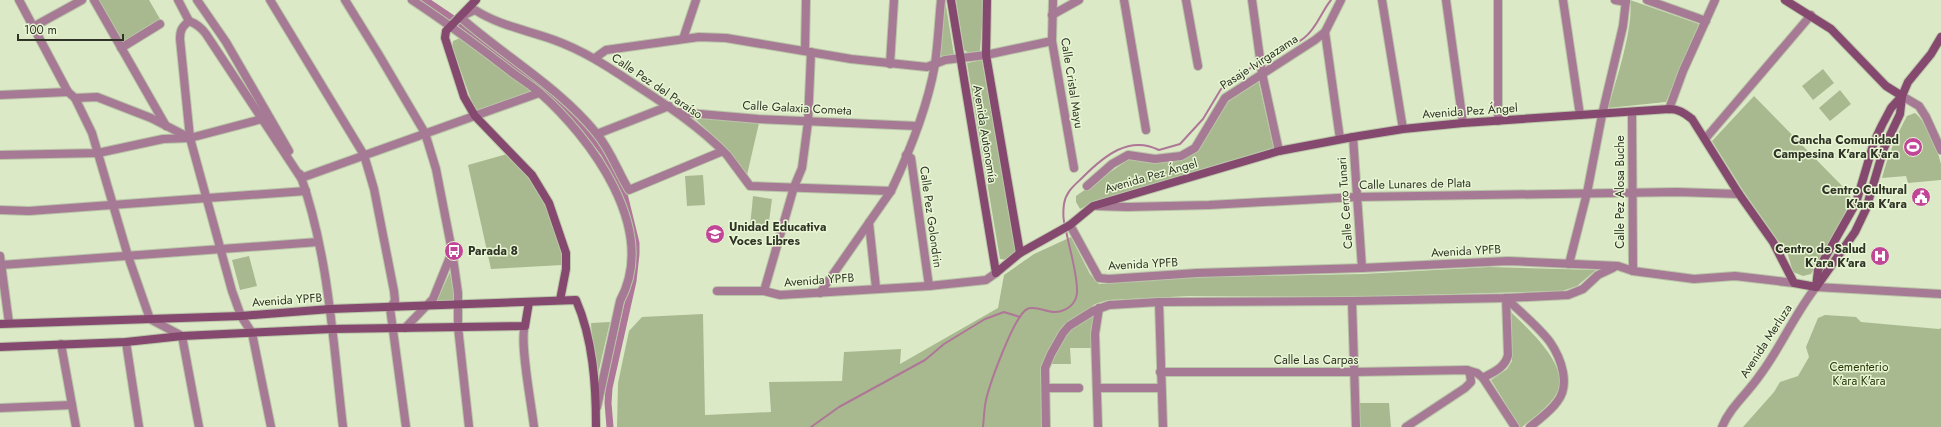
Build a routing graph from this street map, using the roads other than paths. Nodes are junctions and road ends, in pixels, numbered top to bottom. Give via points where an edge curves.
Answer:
1 (19, 0) edge
2 (82, 0) edge
3 (94, 0) edge
4 (178, 0) edge
5 (197, 0) edge
6 (270, 0) edge
7 (344, 0) edge
8 (412, 0) edge
9 (476, 0) edge
10 (696, 0) edge
11 (806, 0) edge
12 (894, 0) edge
13 (941, 0) edge
14 (951, 0) edge
15 (987, 0) edge
16 (1053, 0) edge
17 (1079, 0) edge
18 (1124, 0) edge
19 (1186, 0) edge
20 (1252, 0) edge
21 (1341, 0) edge
22 (1382, 0) edge
23 (1446, 0) edge
24 (1498, 0) edge
25 (1563, 0) edge
26 (1615, 0) edge
27 (1647, 0) edge
28 (1715, 0) edge
29 (1785, 0) edge
30 (1626, 1) edge
31 (1052, 15) junction
32 (1811, 15) junction
33 (189, 21) junction
34 (454, 21) junction
35 (1706, 21) junction
36 (160, 24) dead end
37 (34, 27) junction
38 (1325, 32) junction
39 (1941, 37) edge
40 (683, 39) junction
41 (1052, 41) junction
42 (121, 48) junction
43 (808, 51) junction
44 (986, 55) junction
45 (595, 58) junction
46 (960, 59) junction
47 (935, 63) junction
48 (890, 64) junction
49 (1198, 66) dead end
50 (1261, 66) junction
51 (68, 92) junction
52 (539, 93) junction
53 (0, 95) edge
54 (1902, 96) junction
55 (75, 98) junction
56 (669, 106) junction
57 (1669, 109) junction
58 (677, 112) junction
59 (1632, 113) junction
60 (1602, 114) junction
61 (1580, 115) junction
62 (475, 116) junction
63 (262, 119) junction
64 (1498, 121) junction
65 (808, 122) junction
66 (1464, 123) junction
67 (166, 126) junction
68 (916, 126) junction
69 (1403, 129) junction
70 (1146, 130) dead end
71 (424, 133) junction
72 (597, 134) junction
73 (1352, 137) junction
74 (190, 138) junction
75 (1340, 139) junction
76 (1705, 139) junction
77 (1941, 150) edge
78 (723, 151) junction
79 (1279, 151) junction
80 (98, 153) junction
81 (906, 154) junction
82 (0, 155) edge
83 (364, 155) junction
84 (1074, 168) dead end
85 (301, 178) junction
86 (1087, 186) dead end
87 (794, 187) junction
88 (306, 191) junction
89 (891, 191) junction
90 (1632, 193) junction
91 (1587, 194) junction
92 (1739, 194) junction
93 (1356, 197) junction
94 (205, 198) junction
95 (112, 204) junction
96 (1093, 206) junction
97 (0, 210) edge
98 (869, 223) junction
99 (1070, 226) junction
100 (318, 242) junction
101 (220, 249) junction
102 (452, 251) junction
103 (1020, 253) junction
104 (128, 256) junction
105 (0, 260) edge
106 (1569, 264) junction
107 (1618, 266) junction
108 (1362, 268) junction
109 (1633, 271) junction
110 (996, 273) junction
111 (1794, 283) junction
112 (929, 286) junction
113 (1816, 287) junction
114 (876, 288) junction
115 (717, 291) dead end
116 (764, 291) junction
117 (820, 293) junction
118 (1941, 294) edge
119 (1506, 298) junction
120 (560, 300) junction
121 (1352, 301) junction
122 (529, 302) junction
123 (1160, 302) junction
124 (458, 304) junction
125 (426, 305) junction
126 (390, 308) junction
127 (1099, 308) junction
128 (330, 309) junction
129 (241, 316) junction
130 (150, 319) junction
131 (0, 324) edge
132 (9, 324) junction
133 (525, 326) junction
134 (458, 327) junction
135 (404, 328) junction
136 (331, 329) junction
137 (393, 329) junction
138 (252, 333) junction
139 (182, 336) junction
140 (126, 342) junction
141 (61, 344) junction
142 (0, 347) edge
143 (1160, 372) junction
144 (1354, 372) junction
145 (1468, 372) junction
146 (1483, 378) junction
147 (1046, 388) junction
148 (1079, 388) dead end
149 (1097, 388) junction
150 (1160, 388) junction
151 (72, 405) junction
152 (0, 408) edge
153 (596, 413) junction
154 (1418, 424) edge
155 (76, 427) edge
156 (139, 427) edge
157 (199, 427) edge
158 (271, 427) edge
159 (343, 427) edge
160 (406, 427) edge
161 (469, 427) edge
162 (534, 427) edge
163 (596, 427) edge
164 (1046, 427) edge
165 (1098, 427) edge
166 (1163, 427) edge
167 (1356, 427) edge
168 (1406, 427) edge
169 (1515, 427) edge
170 (1530, 427) edge
171 (1722, 427) edge

1 - 37 street
2 - 37 street
3 - 42 street
4 - 33 street
5 - 85 street via 226,42 291,154
6 - 83 street
7 - 71 street
8 - 34 street
9 - 34 street
10 - 40 street
11 - 43 street
12 - 48 street
13 - 47 street
14 - 46 street, Avenida Autonomía
15 - 44 street, Avenida Autonomía
16 - 31 street, Calle Cristal Mayu
17 - 31 street
18 - 70 street
19 - 49 street
20 - 50 street
21 - 38 street, Pasaje Ivirgazama
22 - 69 street
23 - 66 street
24 - 64 street
25 - 61 street
26 - 30 street
27 - 35 street
28 - 35 street
29 - 32 street
30 - 60 street via 1623,26
31 - 41 street, Calle Cristal Mayu
32 - 54 street via 1831,29 1886,86
32 - 76 street
33 - 63 street via 200,25
33 - 74 street via 180,31
34 - 45 street, Calle Pez del Paraíso via 475,10 518,30 555,40
34 - 52 street
34 - 62 street via 446,31 445,38 464,97
34 - 72 street via 554,91
35 - 57 street
36 - 42 street
37 - 51 street
38 - 50 street, Pasaje Ivirgazama via 1315,40
38 - 75 street
39 - 54 street via 1908,82
40 - 43 street via 726,38
40 - 45 street via 606,50
41 - 44 street
41 - 84 street, Calle Cristal Mayu
42 - 67 street
43 - 48 street
43 - 65 street
44 - 46 street
44 - 103 street, Avenida Autonomía
45 - 56 street, Calle Pez del Paraíso
46 - 47 street
46 - 110 street, Avenida Autonomía
47 - 48 street via 927,67
47 - 68 street via 926,102
50 - 79 street
50 - 86 street, Pasaje Ivirgazama via 1225,98 1195,148 1181,156 1154,158 1128,155 1112,164
51 - 53 street
51 - 55 street
52 - 62 street
52 - 153 street via 578,132 597,158 627,220 631,245 630,267 620,301
54 - 77 street via 1919,106
54 - 113 street, Avenida Merluza via 1891,108 1882,125 1856,203 1818,270
54 - 113 street, Avenida Merluza via 1900,114 1884,148 1866,209 1855,232
55 - 67 street via 97,97
55 - 80 street via 92,133
56 - 58 street, Calle Pez del Paraíso
56 - 72 street
57 - 59 street, Avenida Pez Ángel
57 - 76 street, Avenida Pez Ángel via 1684,112 1692,119
58 - 65 street, Calle Galaxia Cometa
58 - 78 street, Calle Pez del Paraíso
59 - 60 street, Avenida Pez Ángel
59 - 90 street, Calle Pez Alosa Buche
60 - 61 street, Avenida Pez Ángel
60 - 91 street
61 - 64 street, Avenida Pez Ángel
62 - 71 street
62 - 120 street via 532,175 549,203 566,253 566,269
63 - 74 street
63 - 85 street
64 - 66 street, Avenida Pez Ángel
65 - 68 street, Calle Galaxia Cometa
65 - 87 street via 802,168
66 - 69 street, Avenida Pez Ángel
67 - 74 street
68 - 81 street
69 - 73 street, Avenida Pez Ángel
71 - 83 street
71 - 102 street via 436,169
72 - 78 street via 629,190
73 - 75 street, Avenida Pez Ángel
73 - 93 street, Calle Cerro Tunari
74 - 80 street via 163,139
74 - 94 street
75 - 79 street, Avenida Pez Ángel
76 - 92 street, Avenida Pez Ángel
78 - 87 street, Calle Pez del Paraíso via 750,186
79 - 96 street, Avenida Pez Ángel
80 - 82 street
80 - 95 street
81 - 89 street
81 - 112 street, Calle Pez Golondrin via 911,158
83 - 85 street
83 - 126 street via 374,189 394,291 395,300
85 - 88 street
87 - 89 street, Calle Pez del Paraíso
87 - 116 street
88 - 94 street
88 - 100 street
89 - 98 street
90 - 91 street, Calle Lunares de Plata
90 - 92 street, Calle Lunares de Plata
90 - 109 street, Calle Pez Alosa Buche
91 - 93 street, Calle Lunares de Plata
91 - 106 street
92 - 111 street, Avenida Pez Ángel via 1773,242
93 - 96 street, Calle Lunares de Plata via 1209,205
93 - 108 street, Calle Cerro Tunari
94 - 95 street
94 - 101 street
95 - 97 street via 29,211
95 - 104 street
96 - 99 street, Avenida Pez Ángel
98 - 114 street
98 - 117 street
99 - 103 street, Avenida YPFB
99 - 108 street, Avenida YPFB via 1095,273 1104,279 1197,273
100 - 101 street
100 - 128 street
101 - 104 street
101 - 129 street
102 - 124 street
102 - 125 street via 440,285 433,299
103 - 110 street, Avenida YPFB
104 - 105 street
104 - 130 street
105 - 132 street
106 - 107 street, Avenida YPFB
106 - 108 street, Avenida YPFB via 1508,261
107 - 109 street, Avenida YPFB
107 - 119 street via 1603,272 1583,288 1568,295
109 - 111 street, Avenida YPFB via 1694,279 1734,276
110 - 112 street, Avenida YPFB via 986,280
111 - 113 street, Avenida YPFB
112 - 114 street, Avenida YPFB
113 - 118 street, Avenida YPFB
113 - 171 street, Avenida Merluza via 1760,375 1727,416
114 - 117 street, Avenida YPFB
115 - 116 street, Avenida YPFB
116 - 117 street, Avenida YPFB via 780,295
119 - 121 street
119 - 146 street via 1506,362 1501,368
119 - 170 street via 1550,342 1560,359 1564,378 1564,389 1558,402
120 - 122 street, Avenida YPFB
120 - 153 street, Avenida YPFB via 576,300 584,318 589,340
121 - 123 street
121 - 144 street
122 - 124 street, Avenida YPFB
122 - 133 street
123 - 127 street via 1109,305
123 - 143 street
124 - 125 street, Avenida YPFB
124 - 134 street
125 - 126 street, Avenida YPFB
125 - 135 street
126 - 128 street, Avenida YPFB
126 - 137 street
127 - 147 street via 1073,323 1063,333 1045,368
127 - 149 street via 1095,334
128 - 129 street, Avenida YPFB
128 - 136 street
129 - 130 street, Avenida YPFB
129 - 138 street
130 - 132 street, Avenida YPFB
130 - 139 street
131 - 132 street, Avenida YPFB
133 - 134 street
133 - 162 street via 524,345
134 - 135 street
134 - 161 street
135 - 137 street
136 - 137 street
136 - 138 street
136 - 159 street
137 - 160 street
138 - 139 street
138 - 158 street
139 - 140 street
139 - 157 street
140 - 141 street
140 - 156 street
141 - 142 street
141 - 151 street
143 - 144 street, Calle Las Carpas
143 - 150 street
144 - 145 street, Calle Las Carpas
144 - 167 street
145 - 146 street via 1477,373
145 - 154 street via 1471,382
146 - 169 street
147 - 148 street
147 - 164 street
149 - 150 street
149 - 165 street
150 - 166 street
151 - 152 street
151 - 155 street
153 - 163 street
154 - 168 street

